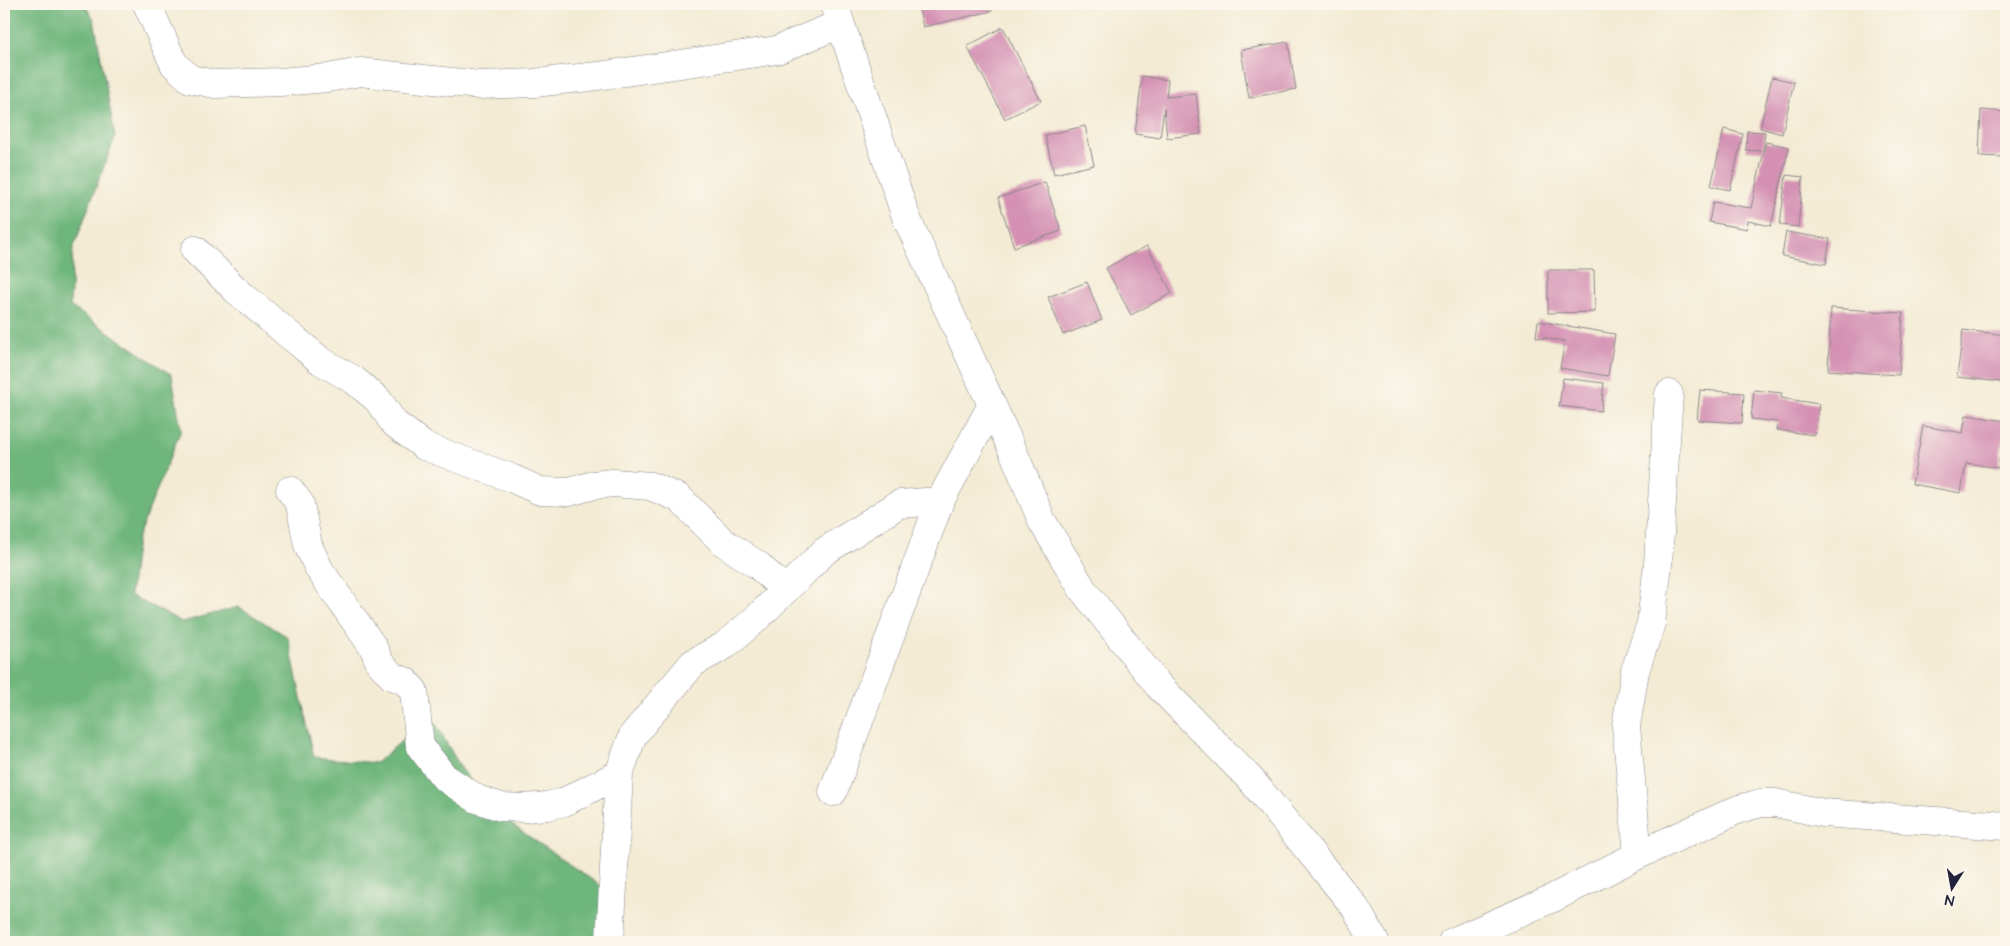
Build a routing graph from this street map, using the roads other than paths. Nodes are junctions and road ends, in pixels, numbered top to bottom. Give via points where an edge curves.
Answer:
1 (147, 4) edge
2 (837, 14) edge
3 (195, 250) dead end
4 (1669, 394) dead end
5 (992, 405) junction
6 (290, 490) dead end
7 (940, 501) junction
8 (785, 590) junction
9 (619, 774) junction
10 (833, 792) dead end
11 (2006, 826) edge
12 (1638, 855) junction
13 (610, 942) edge
14 (1375, 942) edge
15 (1452, 942) edge

1 - 2 street via 174,64 190,79 215,84 280,82 360,72 479,85 598,76 777,50
2 - 5 street via 906,217
3 - 8 street via 288,334 378,400 394,423 424,446 540,492 569,492 614,483 650,486 679,498 723,542 759,566
4 - 12 street via 1651,623 1634,670 1626,726
5 - 7 street
5 - 14 street via 1042,521 1083,590 1158,686 1252,781 1355,907
6 - 9 street via 300,504 308,545 319,569 373,647 380,663 392,676 405,681 414,690 420,746 444,777 477,799 501,807 525,808 564,802
7 - 8 street via 899,504 825,551
7 - 10 street
8 - 9 street via 724,646 694,662 633,735
9 - 13 street
11 - 12 street via 1823,813 1761,803 1739,809
12 - 15 street via 1553,898

